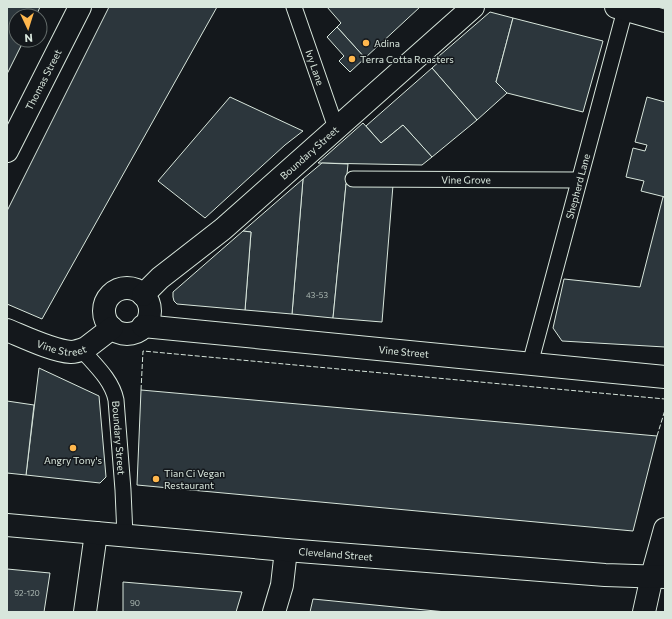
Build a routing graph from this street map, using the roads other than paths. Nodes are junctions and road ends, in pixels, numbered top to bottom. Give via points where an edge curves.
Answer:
1 (80, 7) edge
2 (294, 7) edge
3 (473, 7) edge
4 (621, 8) edge
5 (665, 21) edge
6 (336, 128) junction
7 (7, 152) edge
8 (353, 179) dead end
9 (579, 180) junction
10 (143, 295) junction
11 (143, 326) junction
12 (112, 328) junction
13 (7, 330) edge
14 (82, 350) junction
15 (530, 364) junction
16 (665, 377) edge
17 (7, 525) edge
18 (665, 529) edge
19 (96, 533) junction
20 (125, 536) junction
21 (286, 550) junction
22 (659, 577) edge
23 (85, 612) edge
24 (274, 612) edge
25 (644, 612) edge

1 - 7 street, Thomas Street
2 - 6 lane, Ivy Lane
3 - 6 street, Boundary Street
4 - 5 street
4 - 9 lane, Shepherd Lane
6 - 10 street, Boundary Street via 223,229 160,278
8 - 9 lane, Vine Grove
9 - 15 lane, Shepherd Lane
10 - 11 street via 150,309 148,320
10 - 12 street via 128,288 112,293 104,307 106,319
11 - 12 street via 129,333
11 - 15 street, Vine Street
12 - 14 street, Vine Street
13 - 14 street, Vine Street via 64,351
14 - 20 lane, Boundary Street via 107,380 116,400
15 - 16 street, Vine Street
17 - 19 street, Cleveland Street
18 - 22 street
19 - 20 street, Cleveland Street
19 - 23 street
20 - 21 street, Cleveland Street
21 - 22 street, Cleveland Street
21 - 24 street via 282,585
22 - 25 street

